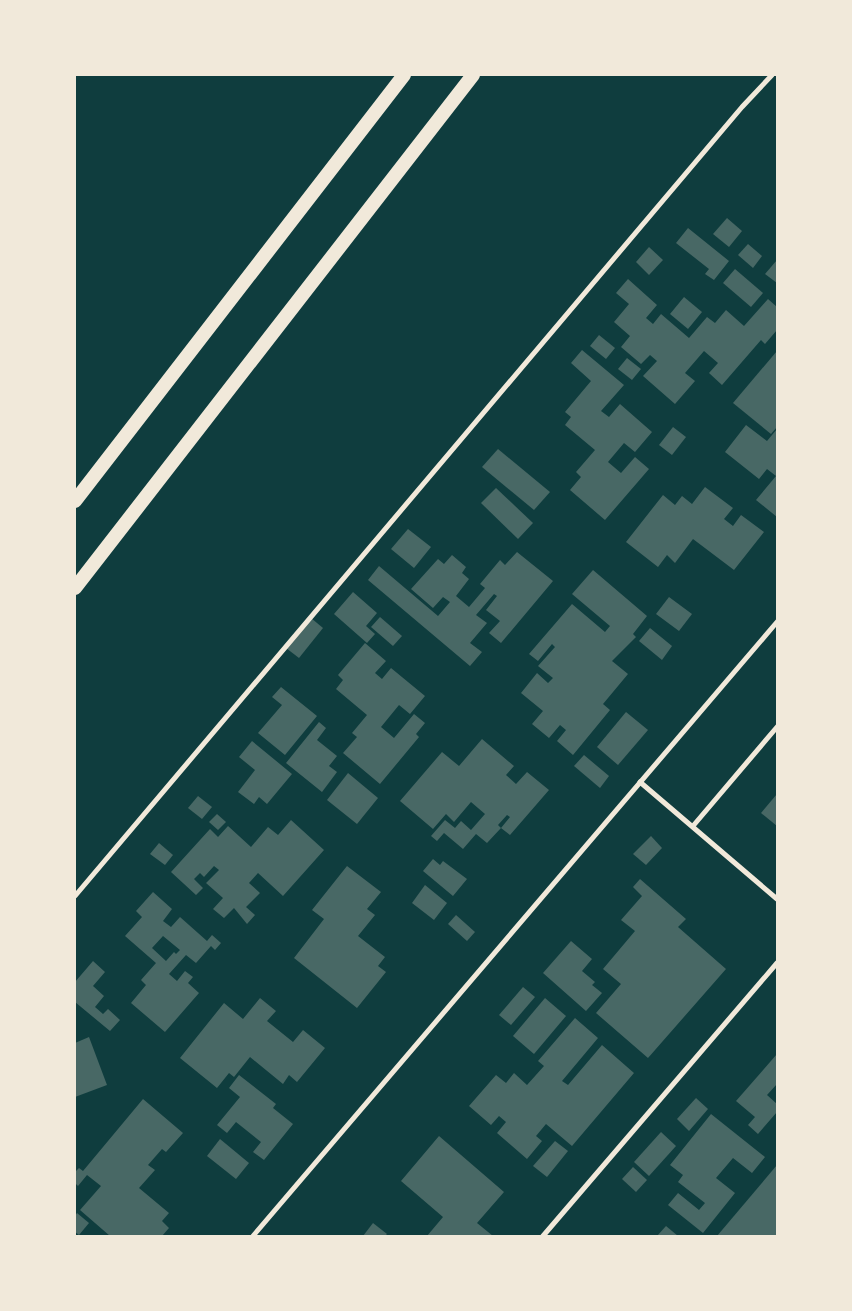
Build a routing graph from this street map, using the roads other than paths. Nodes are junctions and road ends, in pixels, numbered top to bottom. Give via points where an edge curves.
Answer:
1 (404, 75) edge
2 (474, 75) edge
3 (772, 75) edge
4 (75, 501) edge
5 (75, 588) edge
6 (777, 622) edge
7 (777, 727) edge
8 (640, 782) junction
9 (693, 826) junction
10 (75, 896) edge
11 (777, 899) edge
12 (777, 963) edge
13 (253, 1236) edge
14 (544, 1236) edge

1 - 4 highway
2 - 5 highway
3 - 10 street
6 - 8 street
7 - 9 street
8 - 9 street
8 - 13 street
9 - 11 street
12 - 14 street

